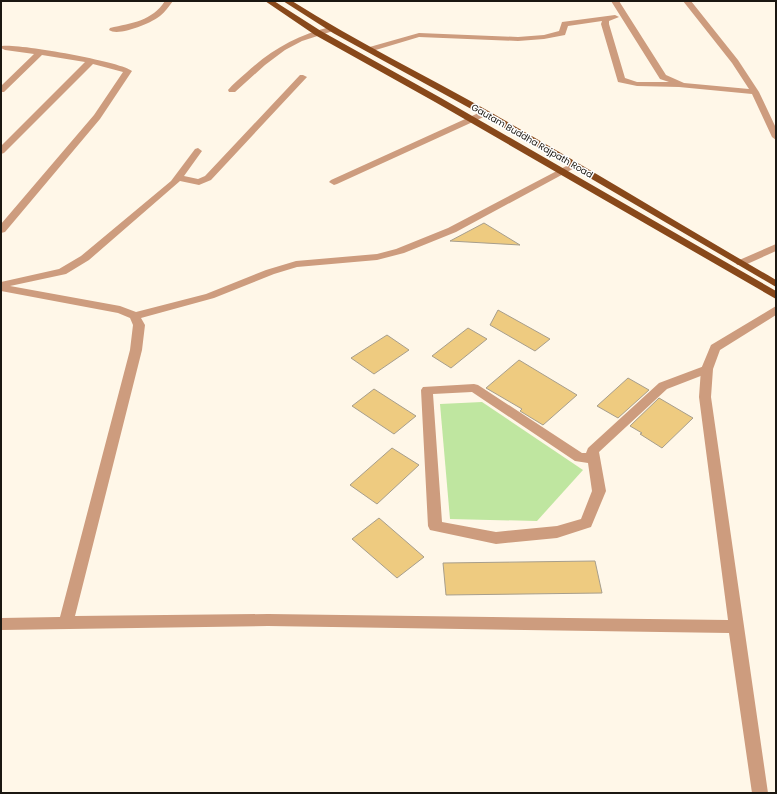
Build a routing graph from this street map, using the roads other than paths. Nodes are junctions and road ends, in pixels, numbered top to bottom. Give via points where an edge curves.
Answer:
1 (169, 1) edge
2 (269, 1) edge
3 (287, 1) edge
4 (615, 1) edge
5 (687, 1) edge
6 (624, 16) junction
7 (612, 17) junction
8 (330, 29) junction
9 (113, 30) dead end
10 (318, 33) junction
11 (5, 48) dead end
12 (369, 50) junction
13 (42, 52) junction
14 (90, 62) junction
15 (303, 77) dead end
16 (682, 85) junction
17 (1, 90) edge
18 (232, 90) dead end
19 (755, 92) junction
20 (485, 113) junction
21 (471, 120) junction
22 (776, 137) edge
23 (1, 151) edge
24 (198, 151) dead end
25 (575, 165) junction
26 (562, 171) junction
27 (177, 178) junction
28 (334, 182) dead end
29 (1, 230) edge
30 (776, 247) edge
31 (740, 263) junction
32 (776, 284) edge
33 (1, 286) edge
34 (776, 296) edge
35 (776, 310) edge
36 (135, 316) junction
37 (707, 369) junction
38 (593, 458) junction
39 (66, 623) junction
40 (1, 624) edge
41 (736, 627) junction
42 (760, 793) edge

1 - 9 street via 154,17 143,24
2 - 10 highway
3 - 8 highway, Gautam Buddha Rajpath Road
4 - 6 street
5 - 19 street
6 - 7 street
6 - 16 street via 662,77
7 - 12 street via 565,24 562,33 544,38 419,35
7 - 16 street via 606,20 605,24 621,80 637,84
8 - 10 street
8 - 12 highway, Gautam Buddha Rajpath Road
10 - 18 street via 281,48
10 - 21 highway
11 - 13 street
12 - 20 highway, Gautam Buddha Rajpath Road
13 - 14 street
13 - 17 street
14 - 23 street
14 - 29 street via 124,68 128,73 97,117
15 - 27 street via 208,178 199,182
16 - 19 street
19 - 22 street
20 - 21 street
20 - 25 highway, Gautam Buddha Rajpath Road
21 - 26 highway
21 - 28 street
24 - 27 street
25 - 26 street
25 - 31 highway, Gautam Buddha Rajpath Road
26 - 34 highway
26 - 36 street via 452,230 400,251 377,257 296,264 210,296
27 - 33 street via 72,267 62,272
30 - 31 street
31 - 32 highway, Gautam Buddha Rajpath Road
33 - 36 street via 120,310
35 - 37 street via 715,348
36 - 39 street via 139,325 136,350
37 - 38 street via 663,386 592,451
37 - 41 street via 705,396
38 - 38 street via 580,458 474,388 427,390 435,526 496,538 557,532 586,523 598,491
39 - 40 street
39 - 41 street via 268,620
41 - 42 street

